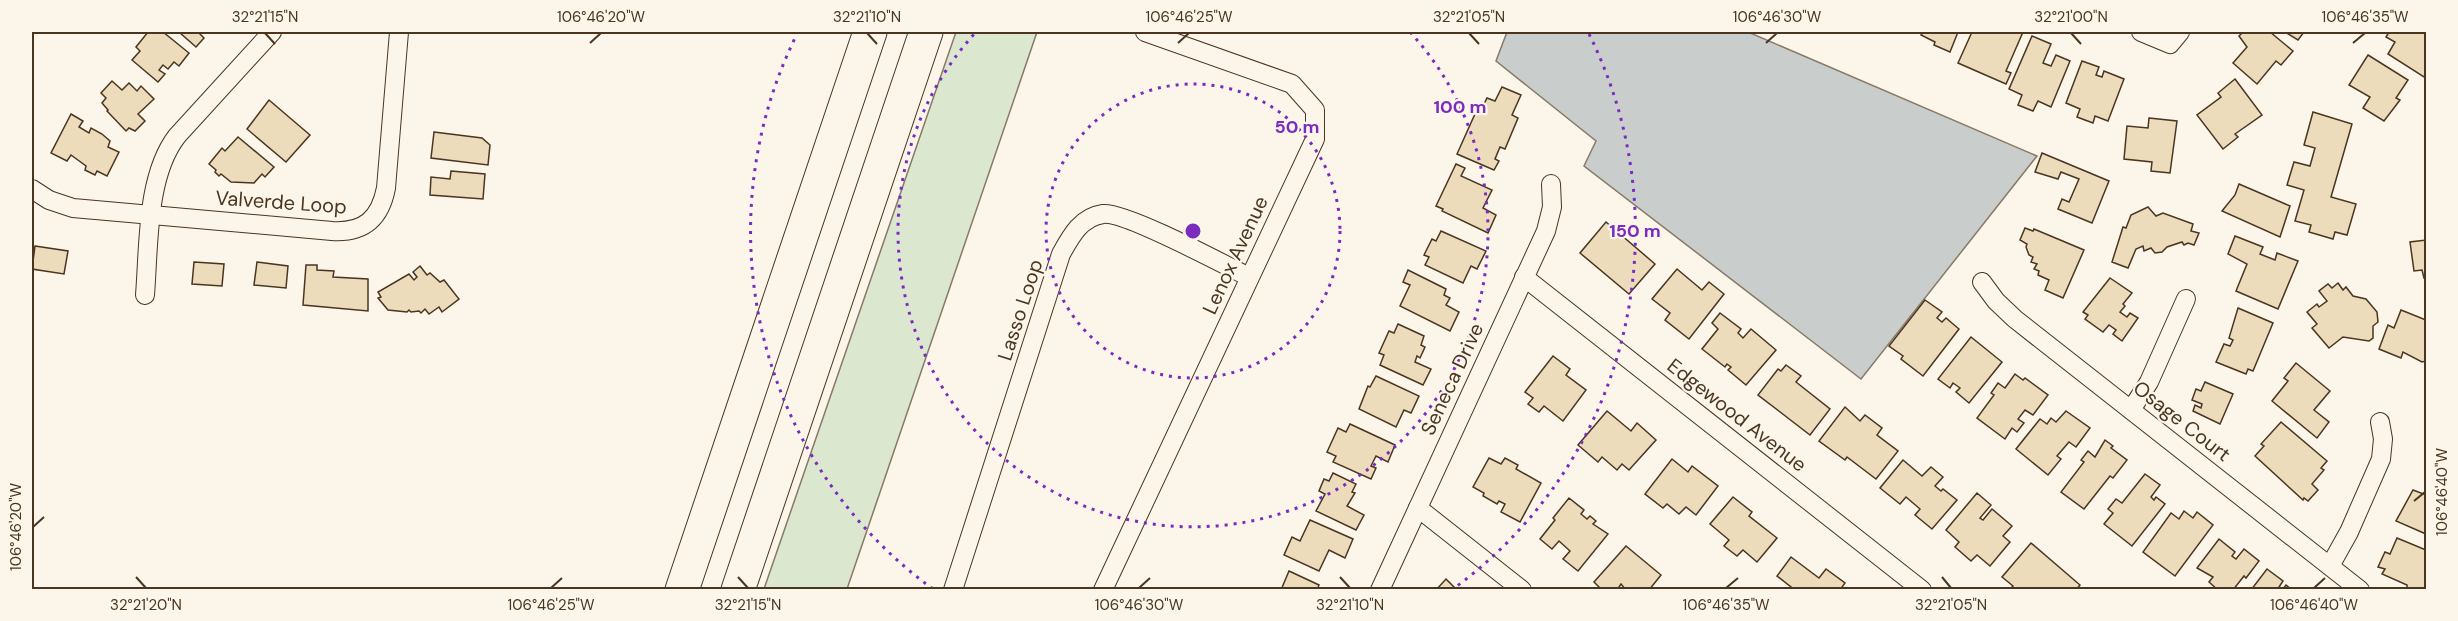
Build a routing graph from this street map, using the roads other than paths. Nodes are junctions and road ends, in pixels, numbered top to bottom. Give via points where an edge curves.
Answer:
1 (272, 32) edge
2 (399, 32) edge
3 (870, 32) edge
4 (926, 32) edge
5 (1145, 32) edge
6 (2141, 32) edge
7 (2175, 38) edge
8 (1551, 184) dead end
9 (32, 189) edge
10 (152, 214) junction
11 (1249, 277) junction
12 (1524, 277) junction
13 (1982, 282) dead end
14 (145, 295) dead end
15 (2186, 299) dead end
16 (2131, 410) junction
17 (2380, 422) dead end
18 (1418, 508) junction
19 (2330, 566) junction
20 (681, 590) edge
21 (738, 590) edge
22 (953, 590) edge
23 (1103, 590) edge
24 (1380, 590) edge
25 (1522, 590) edge
26 (1922, 590) edge
27 (2360, 590) edge

1 - 10 street via 165,154
2 - 10 street, Valverde Loop via 386,188 381,207 369,223 341,232
3 - 20 highway
4 - 21 highway
5 - 11 street, Lenox Avenue via 1292,84 1315,110 1315,139
6 - 7 street
8 - 12 street, Seneca Drive via 1550,219
9 - 10 street, Valverde Loop via 73,208
10 - 14 street
11 - 22 street, Lasso Loop via 1139,224 1105,214 1081,223 1061,254
11 - 23 street, Lenox Avenue
12 - 18 street, Seneca Drive
12 - 26 street, Edgewood Avenue
13 - 16 street, Osage Court via 2015,319
15 - 16 street via 2149,382
16 - 19 street, Osage Court
17 - 19 street via 2384,439 2380,459
18 - 24 street, Seneca Drive
18 - 25 street
19 - 27 street, Osage Court

